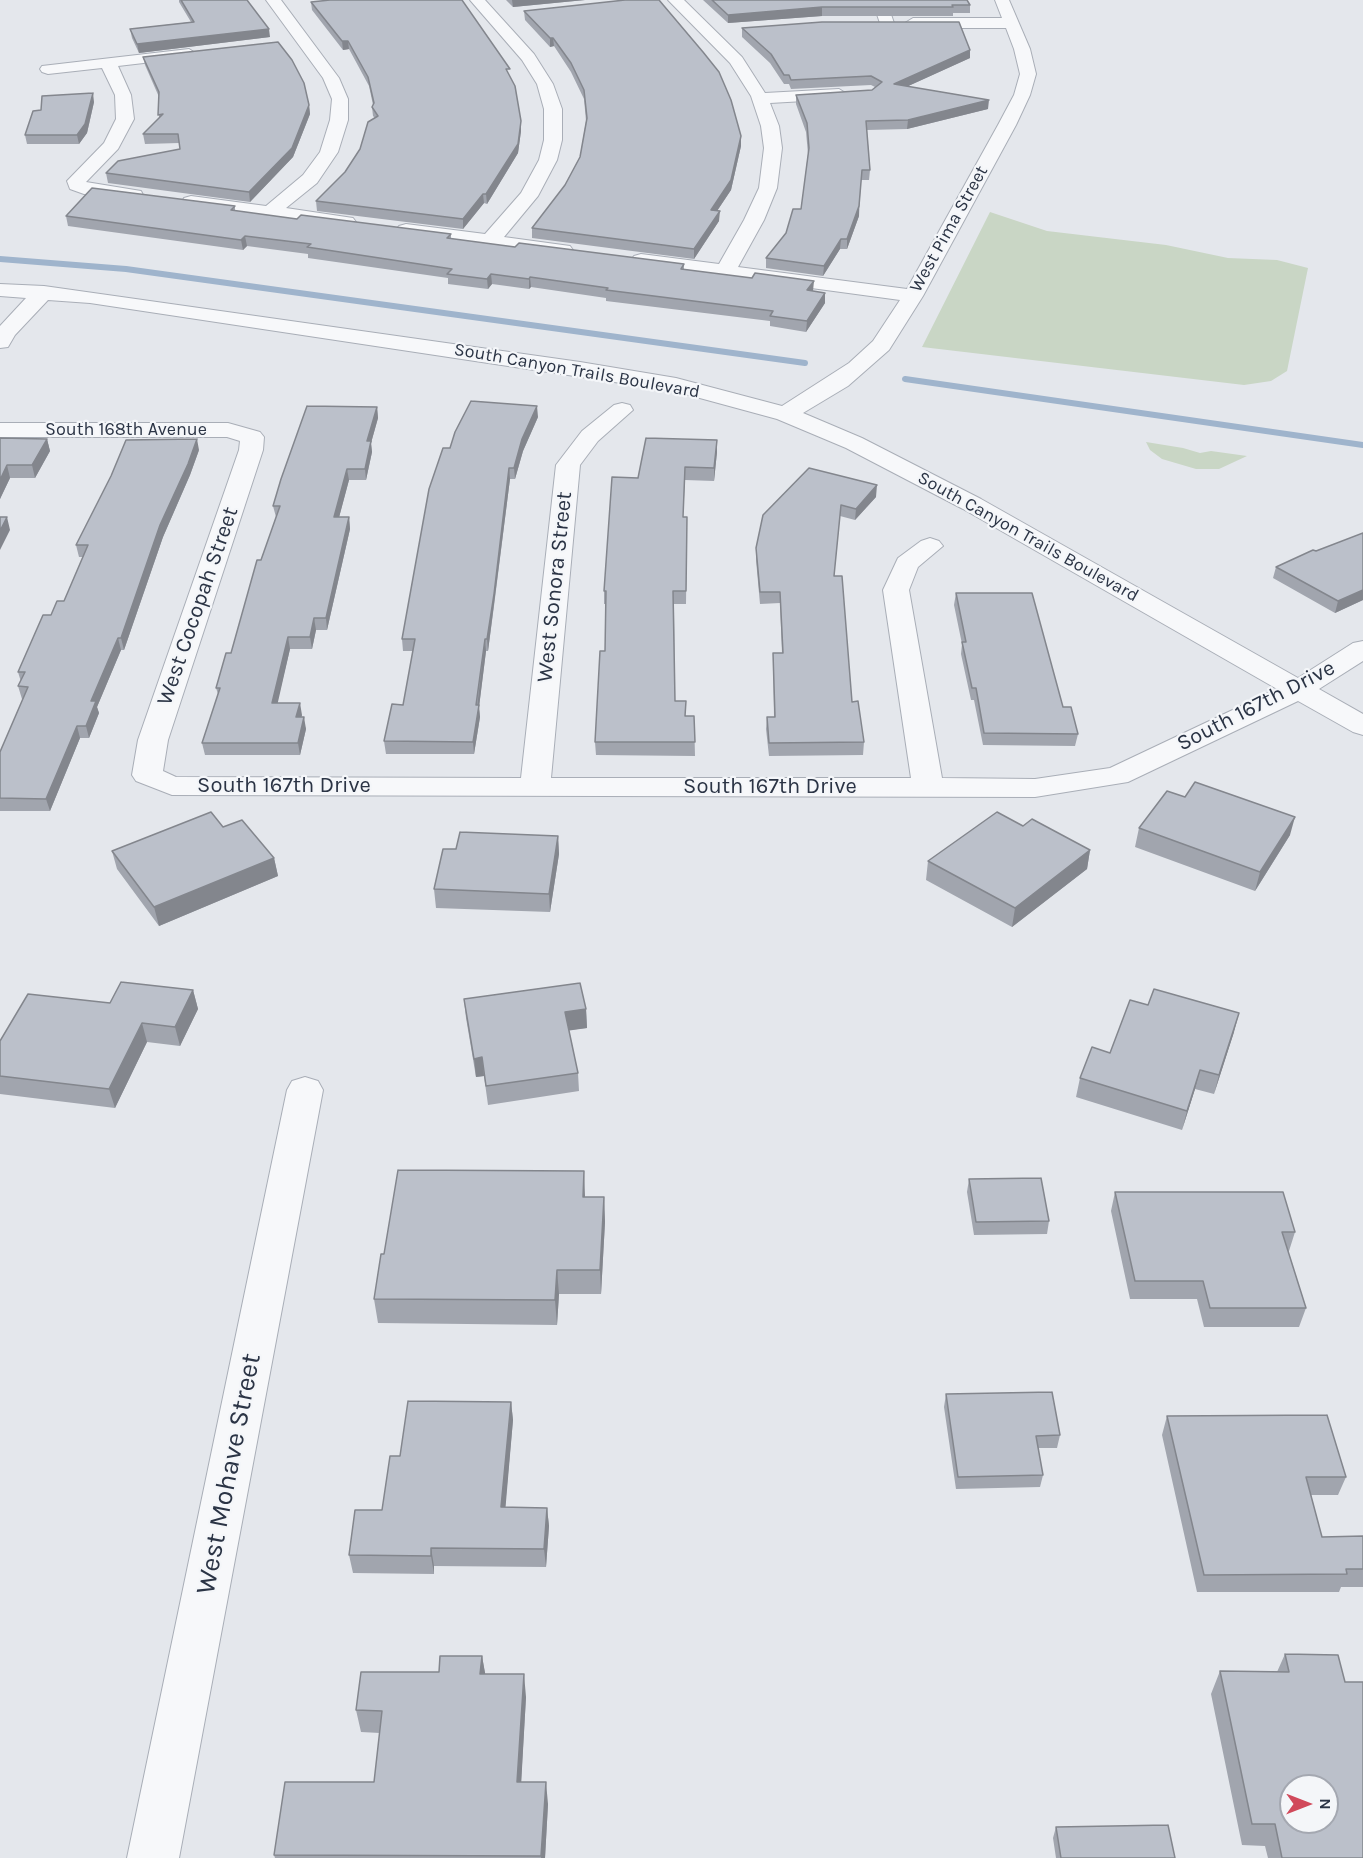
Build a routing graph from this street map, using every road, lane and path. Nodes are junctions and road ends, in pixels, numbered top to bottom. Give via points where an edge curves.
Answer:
1 (477, 0) edge
2 (675, 0) edge
3 (879, 0) edge
4 (1002, 0) edge
5 (276, 4) edge
6 (302, 5) dead end
7 (515, 14) dead end
8 (493, 16) junction
9 (866, 23) edge
10 (886, 23) junction
11 (1011, 23) junction
12 (733, 30) edge
13 (708, 32) junction
14 (210, 51) edge
15 (108, 63) junction
16 (48, 69) dead end
17 (860, 92) edge
18 (760, 98) junction
19 (270, 212) junction
20 (359, 224) edge
21 (383, 227) edge
22 (490, 241) junction
23 (587, 253) edge
24 (621, 258) edge
25 (725, 271) junction
26 (0, 290) edge
27 (44, 292) junction
28 (913, 296) junction
29 (0, 342) edge
30 (622, 411) dead end
31 (785, 414) junction
32 (0, 430) edge
33 (252, 437) joint
34 (930, 546) dead end
35 (1363, 649) edge
36 (1300, 689) junction
37 (1363, 726) edge
38 (147, 775) joint
39 (535, 787) junction
40 (928, 788) junction
41 (305, 1090) dead end
42 (153, 1858) edge

1 - 8 street
2 - 13 street
3 - 10 street
4 - 11 street, West Pima Street
5 - 6 street
5 - 19 street via 297,41 332,78 340,99 339,120 329,152 310,179
7 - 8 street
8 - 22 street via 545,84 553,116 553,140 548,160 529,196
9 - 10 street
10 - 11 street
11 - 28 street, West Pima Street via 1027,66 1026,85
12 - 13 street
13 - 18 street via 736,60
14 - 15 street
15 - 16 street
15 - 19 street via 123,95 125,119 112,145 78,177 77,185 91,190
17 - 18 street
18 - 25 street via 773,147 768,188
19 - 20 street
21 - 22 street
22 - 23 street
24 - 25 street
25 - 28 street
26 - 27 street, South Canyon Trails Boulevard
27 - 29 street
27 - 31 street, South Canyon Trails Boulevard via 655,381
28 - 31 street, West Pima Street via 881,345 866,360 840,381
30 - 39 street, West Sonora Street via 590,436 568,465
31 - 36 street, South Canyon Trails Boulevard via 854,442 972,504
32 - 33 street, South 168th Avenue via 228,430
33 - 38 street, West Cocopah Street via 251,450 153,740
34 - 40 street via 907,563 896,590
35 - 36 street, South 167th Drive
36 - 37 street, South Canyon Trails Boulevard
36 - 40 street, South 167th Drive via 1117,776 1035,788
38 - 39 street, South 167th Drive via 172,786
39 - 40 street, South 167th Drive
41 - 42 street, West Mohave Street

